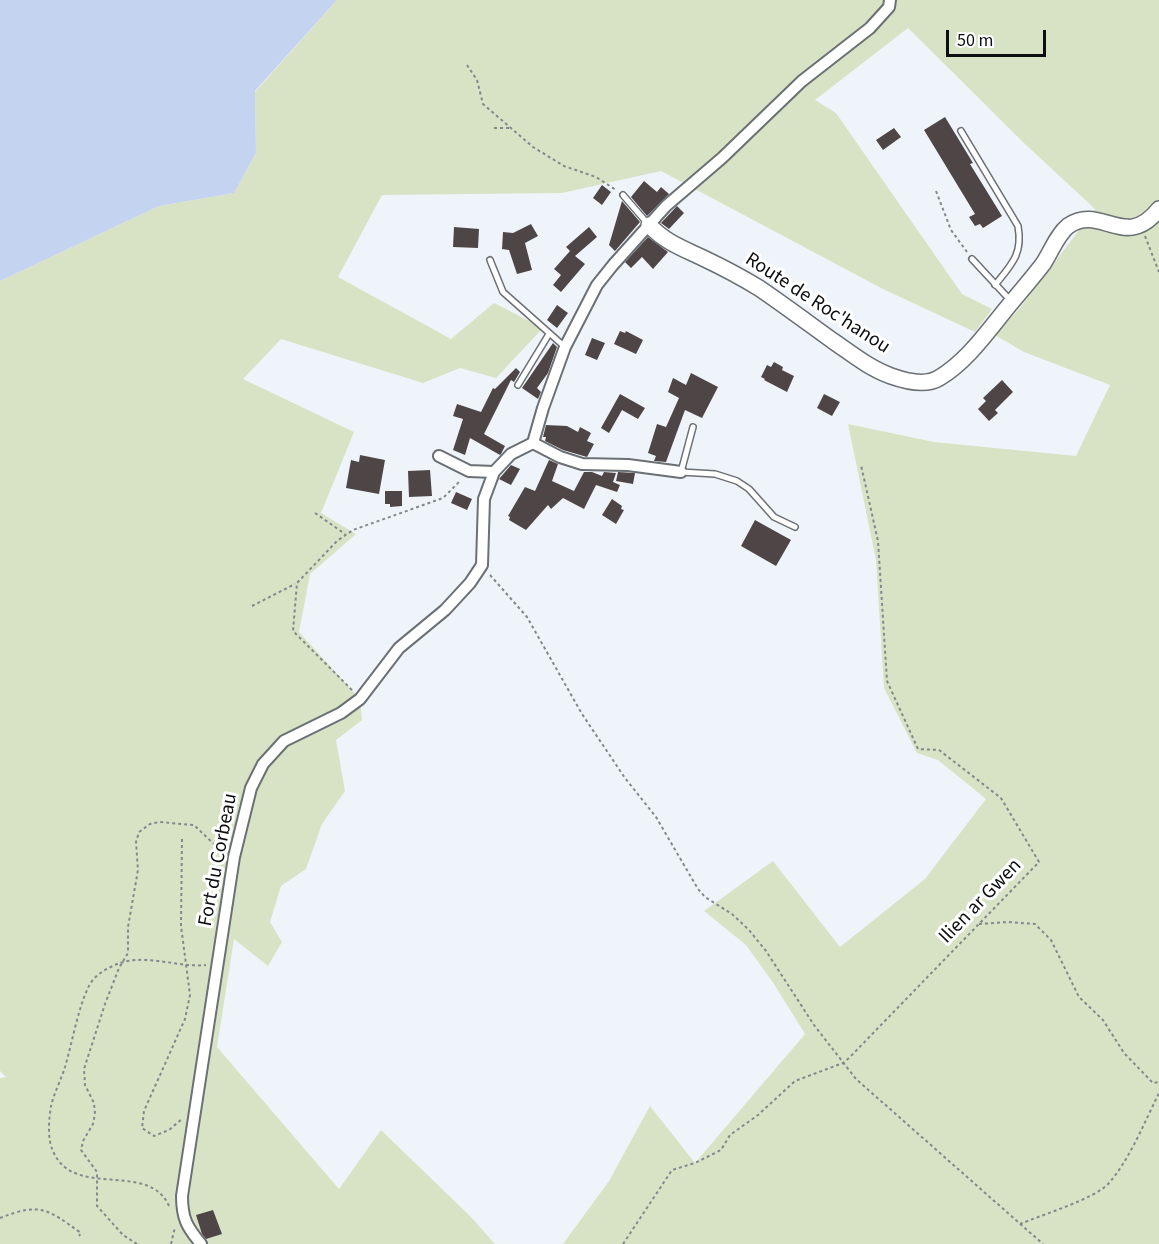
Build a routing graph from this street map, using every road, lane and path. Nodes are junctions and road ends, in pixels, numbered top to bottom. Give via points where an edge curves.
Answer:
1 (890, 0) edge
2 (467, 65) dead end
3 (494, 128) dead end
4 (511, 128) junction
5 (961, 131) dead end
6 (936, 191) dead end
7 (623, 195) joint
8 (1159, 209) edge
9 (649, 225) junction
10 (1141, 226) junction
11 (972, 259) joint
12 (490, 261) dead end
13 (1159, 272) edge
14 (995, 285) junction
15 (1012, 302) junction
16 (549, 334) junction
17 (565, 347) junction
18 (518, 385) dead end
19 (693, 427) dead end
20 (533, 443) junction
21 (439, 456) dead end
22 (861, 465) dead end
23 (469, 471) junction
24 (494, 472) junction
25 (681, 472) junction
26 (315, 513) dead end
27 (795, 527) dead end
28 (346, 535) junction
29 (482, 565) junction
30 (297, 583) junction
31 (252, 606) dead end
32 (360, 699) junction
33 (182, 839) dead end
34 (237, 846) junction
35 (978, 925) junction
36 (219, 959) junction
37 (123, 963) junction
38 (186, 965) junction
39 (843, 1063) junction
40 (1159, 1082) edge
41 (1159, 1093) edge
42 (196, 1107) junction
43 (98, 1179) junction
44 (173, 1214) dead end
45 (0, 1218) edge
46 (1020, 1224) junction
47 (79, 1236) dead end
48 (137, 1244) edge
49 (201, 1244) edge
50 (623, 1244) edge
51 (1042, 1244) edge

1 - 9 street via 889,7 870,28 802,81
2 - 4 path via 477,80 483,104
3 - 4 path
4 - 7 path via 564,166 596,177
5 - 14 lane via 1018,226 1017,257
6 - 11 path via 951,230
7 - 9 lane
8 - 10 street
9 - 15 street, Route de Roc'hanou via 660,238 758,288 868,366 909,381 937,380 949,371
9 - 17 street via 597,285
10 - 13 path
10 - 15 street, Route de Roc'hanou via 1130,228 1092,219 1069,226
11 - 14 lane
12 - 16 lane via 503,292
14 - 15 lane
16 - 17 lane
16 - 18 lane
17 - 20 street
19 - 25 lane
20 - 24 street via 511,454
20 - 25 street via 582,464
21 - 23 street
22 - 35 path, Ilien ar Gwen via 878,542 887,681 918,749 939,750 1001,798 1039,862
23 - 24 street
23 - 28 path via 443,498
24 - 29 street via 484,500
25 - 27 lane via 715,474 737,481 774,517
26 - 28 path
28 - 30 path
29 - 32 street, Fort du Corbeau via 445,610 399,648
29 - 39 path via 527,617 582,714 656,817 698,889 750,930
30 - 31 path
30 - 32 path via 293,631
32 - 34 street, Fort du Corbeau via 284,741 263,764 251,788
33 - 38 path via 181,926
34 - 36 street, Fort du Corbeau
34 - 37 path via 217,847 194,825 159,822 139,832 128,953
35 - 39 path, Ilien ar Gwen
35 - 40 path via 1035,924 1051,940 1079,996 1103,1020 1124,1053 1154,1083
36 - 38 path via 212,964
36 - 42 street, Fort du Corbeau
37 - 38 path
37 - 43 path via 84,1069 94,1114 81,1150
37 - 43 path via 99,973 88,986 51,1105 52,1150 61,1165
38 - 42 path via 190,995 185,1018 144,1110 142,1128 154,1136 169,1130
39 - 46 path via 856,1079
39 - 50 path via 795,1081 730,1135 721,1150 672,1170
41 - 46 path via 1138,1137 1108,1184 1082,1200
42 - 49 street, Fort du Corbeau via 182,1214
43 - 44 path via 142,1183 166,1198
43 - 48 path via 97,1206 123,1235
45 - 47 path via 45,1209 81,1233
46 - 51 path

